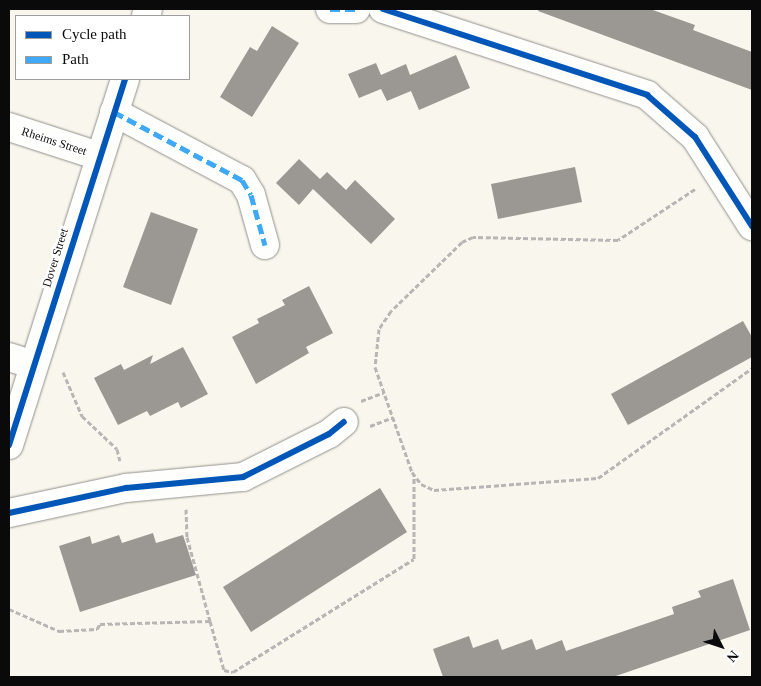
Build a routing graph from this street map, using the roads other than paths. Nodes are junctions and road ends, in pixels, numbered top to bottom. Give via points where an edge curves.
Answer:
1 (330, 9) edge
2 (356, 9) edge
3 (383, 9) edge
4 (125, 80) edge
5 (114, 112) junction
6 (9, 127) edge
7 (100, 156) junction
8 (752, 226) edge
9 (266, 245) dead end
10 (34, 363) edge
11 (344, 422) dead end
12 (9, 444) edge
13 (9, 513) edge

1 - 2 street
3 - 8 street via 647,95 695,137
4 - 5 street, Dover Street
5 - 7 street, Dover Street
5 - 9 street via 242,180 251,195
6 - 7 street, Rheims Street
7 - 10 street, Dover Street
10 - 12 street, Dover Street
11 - 13 street via 329,434 243,477 126,488

